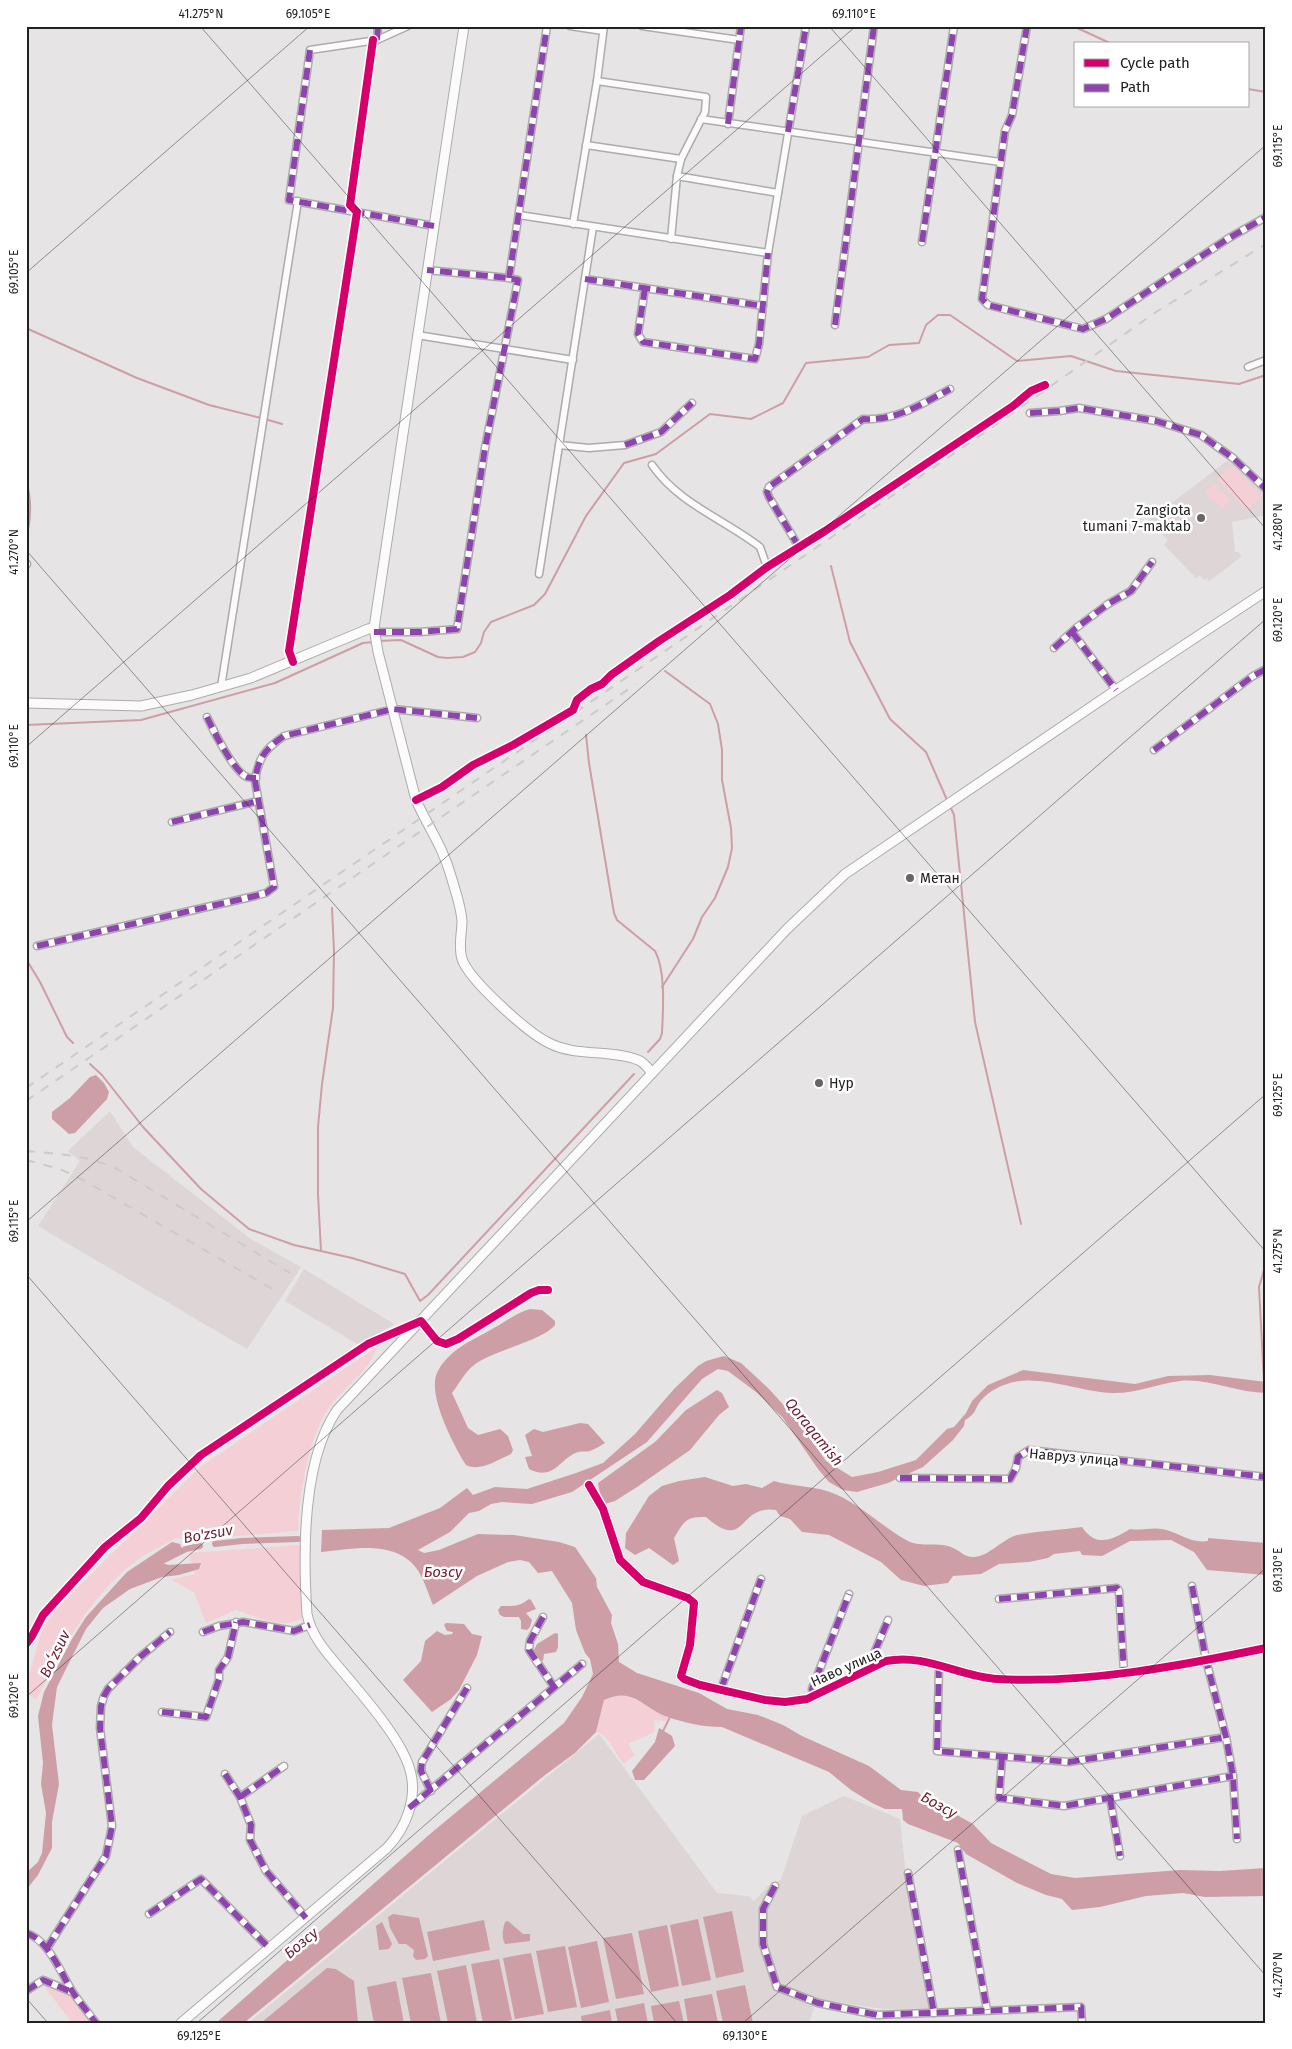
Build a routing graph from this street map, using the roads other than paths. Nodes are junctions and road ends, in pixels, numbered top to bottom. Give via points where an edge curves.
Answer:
1 (378, 26) edge
2 (408, 26) edge
3 (464, 26) edge
4 (547, 26) edge
5 (570, 26) edge
6 (642, 26) edge
7 (741, 26) edge
8 (806, 26) edge
9 (874, 26) edge
10 (954, 26) edge
11 (1027, 26) edge
12 (604, 29) edge
13 (375, 40) junction
14 (739, 40) junction
15 (597, 81) junction
16 (702, 120) junction
17 (728, 124) junction
18 (788, 132) junction
19 (858, 142) junction
20 (586, 145) junction
21 (936, 153) junction
22 (681, 159) junction
23 (1000, 162) junction
24 (677, 176) junction
25 (778, 193) junction
26 (298, 201) junction
27 (357, 212) junction
28 (518, 215) junction
29 (1266, 216) edge
30 (573, 224) junction
31 (434, 226) junction
32 (594, 227) junction
33 (670, 239) junction
34 (922, 242) dead end
35 (768, 254) junction
36 (427, 270) junction
37 (509, 278) junction
38 (585, 279) junction
39 (645, 288) junction
40 (763, 306) junction
41 (835, 325) dead end
42 (417, 335) junction
43 (505, 349) junction
44 (573, 360) junction
45 (1266, 360) edge
46 (1248, 367) dead end
47 (1045, 385) dead end
48 (950, 389) dead end
49 (692, 403) dead end
50 (1030, 414) dead end
51 (560, 445) junction
52 (652, 465) dead end
53 (1266, 489) edge
54 (799, 547) junction
55 (1152, 562) dead end
56 (767, 567) junction
57 (539, 574) dead end
58 (1266, 591) edge
59 (374, 630) junction
60 (1072, 632) junction
61 (1054, 648) dead end
62 (293, 662) junction
63 (1266, 669) edge
64 (221, 686) junction
65 (1116, 690) junction
66 (26, 702) edge
67 (393, 709) junction
68 (207, 717) dead end
69 (477, 718) dead end
70 (1154, 750) dead end
71 (256, 778) junction
72 (416, 800) junction
73 (258, 801) junction
74 (172, 822) dead end
75 (37, 946) dead end
76 (640, 1061) junction
77 (663, 1061) junction
78 (652, 1072) junction
79 (548, 1290) dead end
80 (420, 1321) junction
81 (1266, 1477) edge
82 (900, 1478) dead end
83 (589, 1485) dead end
84 (761, 1579) dead end
85 (1192, 1586) dead end
86 (849, 1594) dead end
87 (999, 1599) dead end
88 (543, 1617) dead end
89 (888, 1620) dead end
90 (236, 1622) junction
91 (310, 1625) junction
92 (170, 1632) dead end
93 (203, 1632) dead end
94 (26, 1644) edge
95 (1266, 1648) edge
96 (1206, 1660) junction
97 (582, 1664) dead end
98 (939, 1666) junction
99 (872, 1668) junction
100 (1124, 1672) junction
101 (467, 1688) dead end
102 (554, 1688) junction
103 (721, 1689) junction
104 (813, 1696) junction
105 (162, 1712) dead end
106 (1226, 1737) junction
107 (1002, 1758) junction
108 (284, 1766) dead end
109 (225, 1774) dead end
110 (1233, 1776) junction
111 (431, 1791) junction
112 (240, 1797) junction
113 (1110, 1798) junction
114 (409, 1808) junction
115 (1237, 1839) dead end
116 (958, 1850) dead end
117 (1120, 1856) dead end
118 (908, 1873) dead end
119 (775, 1886) dead end
120 (149, 1914) dead end
121 (306, 1918) junction
122 (26, 1933) edge
123 (47, 1948) junction
124 (269, 1948) junction
125 (26, 1991) edge
126 (72, 1992) junction
127 (987, 2010) junction
128 (934, 2013) junction
129 (96, 2023) edge
130 (181, 2023) edge
131 (1082, 2023) edge

1 - 13 street
2 - 13 street
3 - 31 main road
4 - 28 street
5 - 12 street
6 - 14 street
7 - 14 street
8 - 18 street
9 - 19 street
10 - 21 street
11 - 23 street via 1012,115 1005,131
12 - 15 street
13 - 26 street via 310,50 289,200
13 - 27 street via 350,206
14 - 17 street
15 - 16 street via 706,97
15 - 20 street
16 - 17 street
16 - 22 street
17 - 18 street
18 - 19 street
18 - 25 street
19 - 21 street
19 - 41 street
20 - 22 street
20 - 30 street
21 - 23 street
21 - 34 street
22 - 24 street
23 - 29 street via 982,299 988,305 1065,326 1083,329 1106,319
24 - 25 street
24 - 33 street
25 - 35 street
26 - 27 street
26 - 64 street
27 - 31 street
27 - 62 street via 289,651
28 - 30 street
28 - 37 street
30 - 32 street
31 - 36 main road
32 - 33 street
32 - 38 street
33 - 35 street
35 - 40 street
36 - 37 street
36 - 42 main road
37 - 43 street via 518,280
38 - 39 street
38 - 44 street
39 - 40 street
39 - 40 street via 638,334 643,342 720,355 755,359
42 - 43 street
42 - 59 main road
43 - 44 street
43 - 59 street via 485,448 457,629 420,632
44 - 51 street
45 - 46 street
47 - 54 street via 1030,391 1013,406
48 - 54 street via 914,408 880,420 862,419 769,487 769,497
49 - 51 street via 661,432 625,445 589,448
50 - 53 street via 1079,408 1156,421 1201,435 1233,458
51 - 57 street
52 - 56 street via 662,480 678,493 760,547
54 - 56 street
55 - 60 street via 1131,591
56 - 72 street via 591,689 577,700 573,710
58 - 65 main road
59 - 62 main road via 368,629
59 - 67 main road
60 - 61 street
60 - 65 street
62 - 64 main road
63 - 70 street
64 - 66 main road via 141,706
65 - 77 main road via 845,874 781,936
67 - 69 street
67 - 71 street via 284,736 261,758
67 - 72 main road
68 - 71 street via 219,744 248,778
71 - 73 street
72 - 76 main road via 446,860 461,915 462,957 471,974 523,1025 546,1042 565,1049
73 - 74 street
73 - 75 street via 274,887 266,893
76 - 77 main road via 653,1064
76 - 78 main road
77 - 78 main road
78 - 80 main road
79 - 80 street via 531,1293 458,1340 446,1344 436,1341
80 - 91 main road via 342,1404 322,1438 306,1526 306,1597
80 - 94 street via 368,1344 201,1455 168,1486 141,1518 105,1546 43,1615
81 - 82 street, Навруз улица via 1029,1450 1018,1457 1010,1479
83 - 103 main road, Наво улица via 603,1509 620,1560 643,1582 694,1603 690,1645 681,1676 700,1685
84 - 103 street
85 - 96 street
86 - 104 street via 812,1689
87 - 100 street via 1116,1588 1119,1591
88 - 102 street via 528,1650
89 - 99 street via 872,1658
90 - 91 street via 294,1631
90 - 93 street
90 - 105 street via 228,1657 219,1670 206,1716
91 - 114 main road via 318,1641 404,1755 411,1776
92 - 123 street via 140,1657 104,1696 100,1728 112,1826 106,1856
95 - 96 main road, Наво улица
96 - 100 main road, Наво улица
96 - 106 street
97 - 102 street
98 - 99 main road, Наво улица via 900,1658
98 - 100 main road, Наво улица via 996,1679
98 - 107 street via 937,1751
99 - 104 main road, Наво улица
101 - 111 street via 422,1762 421,1771
102 - 111 street
103 - 104 main road, Наво улица via 785,1702
106 - 107 street via 1069,1762
106 - 110 street
107 - 113 street via 999,1798 1064,1806
108 - 112 street
109 - 112 street
110 - 113 street
110 - 115 street
111 - 114 street
112 - 121 street via 251,1825 250,1840 266,1872
113 - 117 street
114 - 121 main road via 400,1832 387,1848
116 - 127 street
118 - 128 street
119 - 128 street via 763,1909 763,1944 777,1987 818,2003 877,2015
120 - 124 street via 201,1879
121 - 124 main road
122 - 123 street
123 - 126 street
124 - 130 main road
125 - 126 street via 43,1980
126 - 129 street
127 - 128 street
127 - 131 street via 1081,2007

